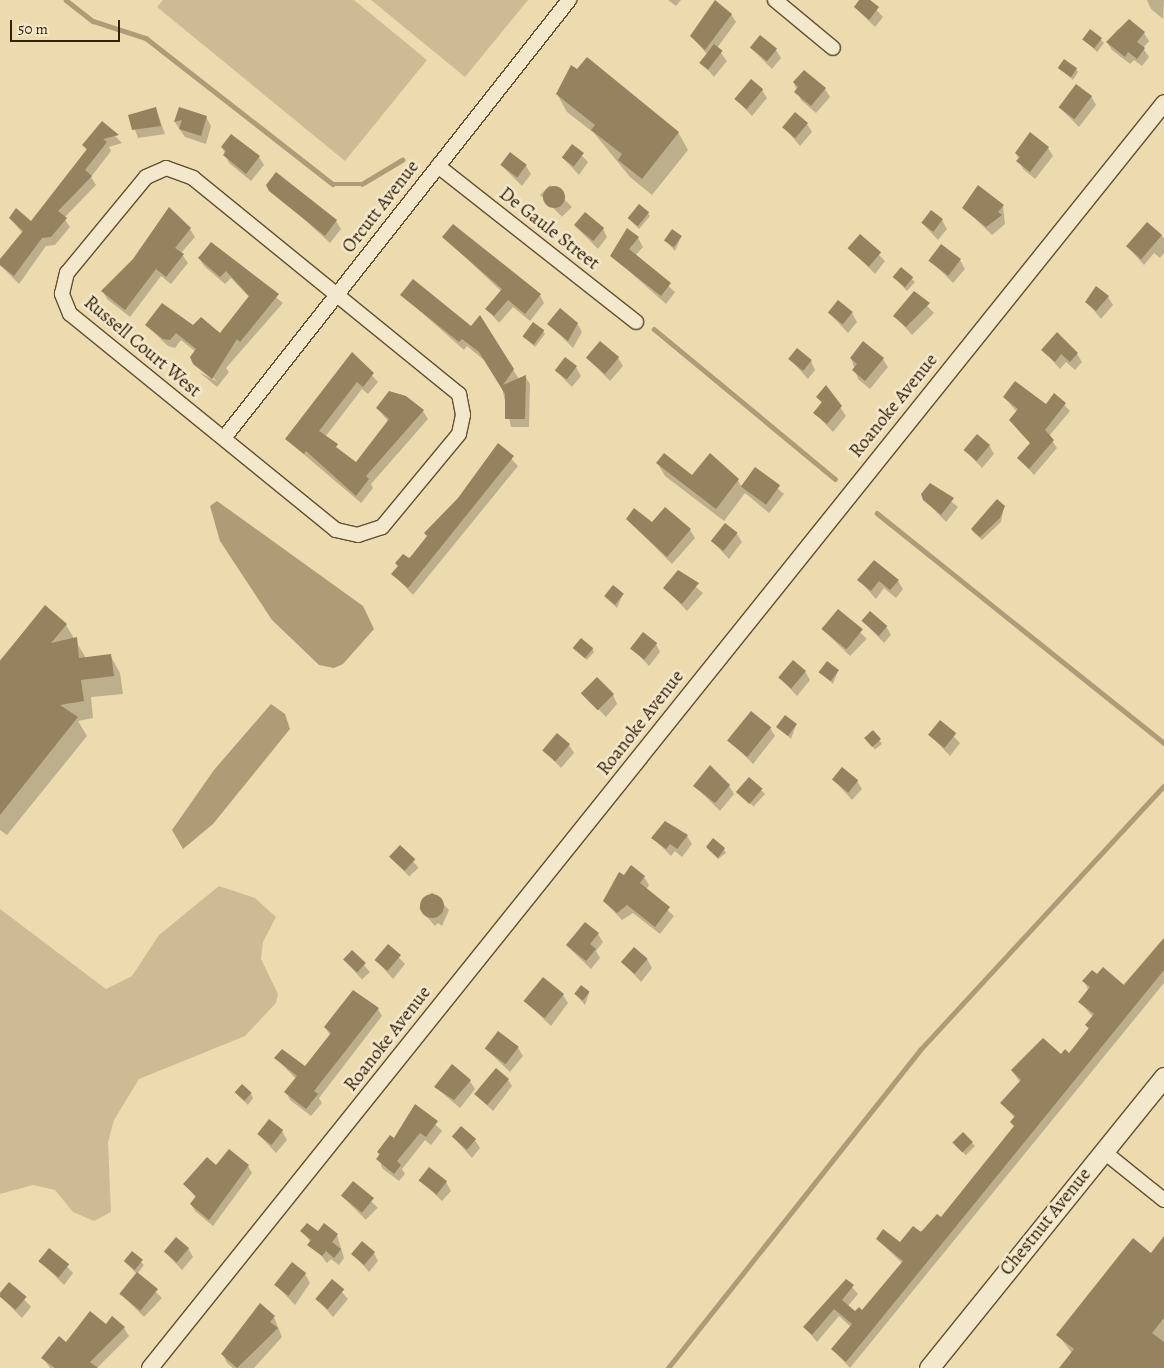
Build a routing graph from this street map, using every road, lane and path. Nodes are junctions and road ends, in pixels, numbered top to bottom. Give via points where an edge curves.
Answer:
1 (569, 0) edge
2 (775, 0) edge
3 (832, 48) dead end
4 (1164, 103) edge
5 (438, 166) junction
6 (338, 293) junction
7 (636, 322) dead end
8 (224, 438) junction
9 (1164, 1077) edge
10 (1103, 1151) junction
11 (1164, 1200) edge
12 (150, 1368) edge
13 (929, 1368) edge

1 - 5 street, Orcutt Avenue
2 - 3 street
4 - 12 street, Roanoke Avenue
5 - 6 street, Orcutt Avenue
5 - 7 street, De Gaule Street
6 - 8 street, Orcutt Avenue
6 - 8 street, Russell Court West via 459,394 463,415 458,434 434,465 382,527 348,534 336,530
6 - 8 street, Russell Court West via 194,178 166,168 146,177 78,258 63,283 70,314
9 - 10 main road, Chestnut Avenue
10 - 11 street
10 - 13 main road, Chestnut Avenue

